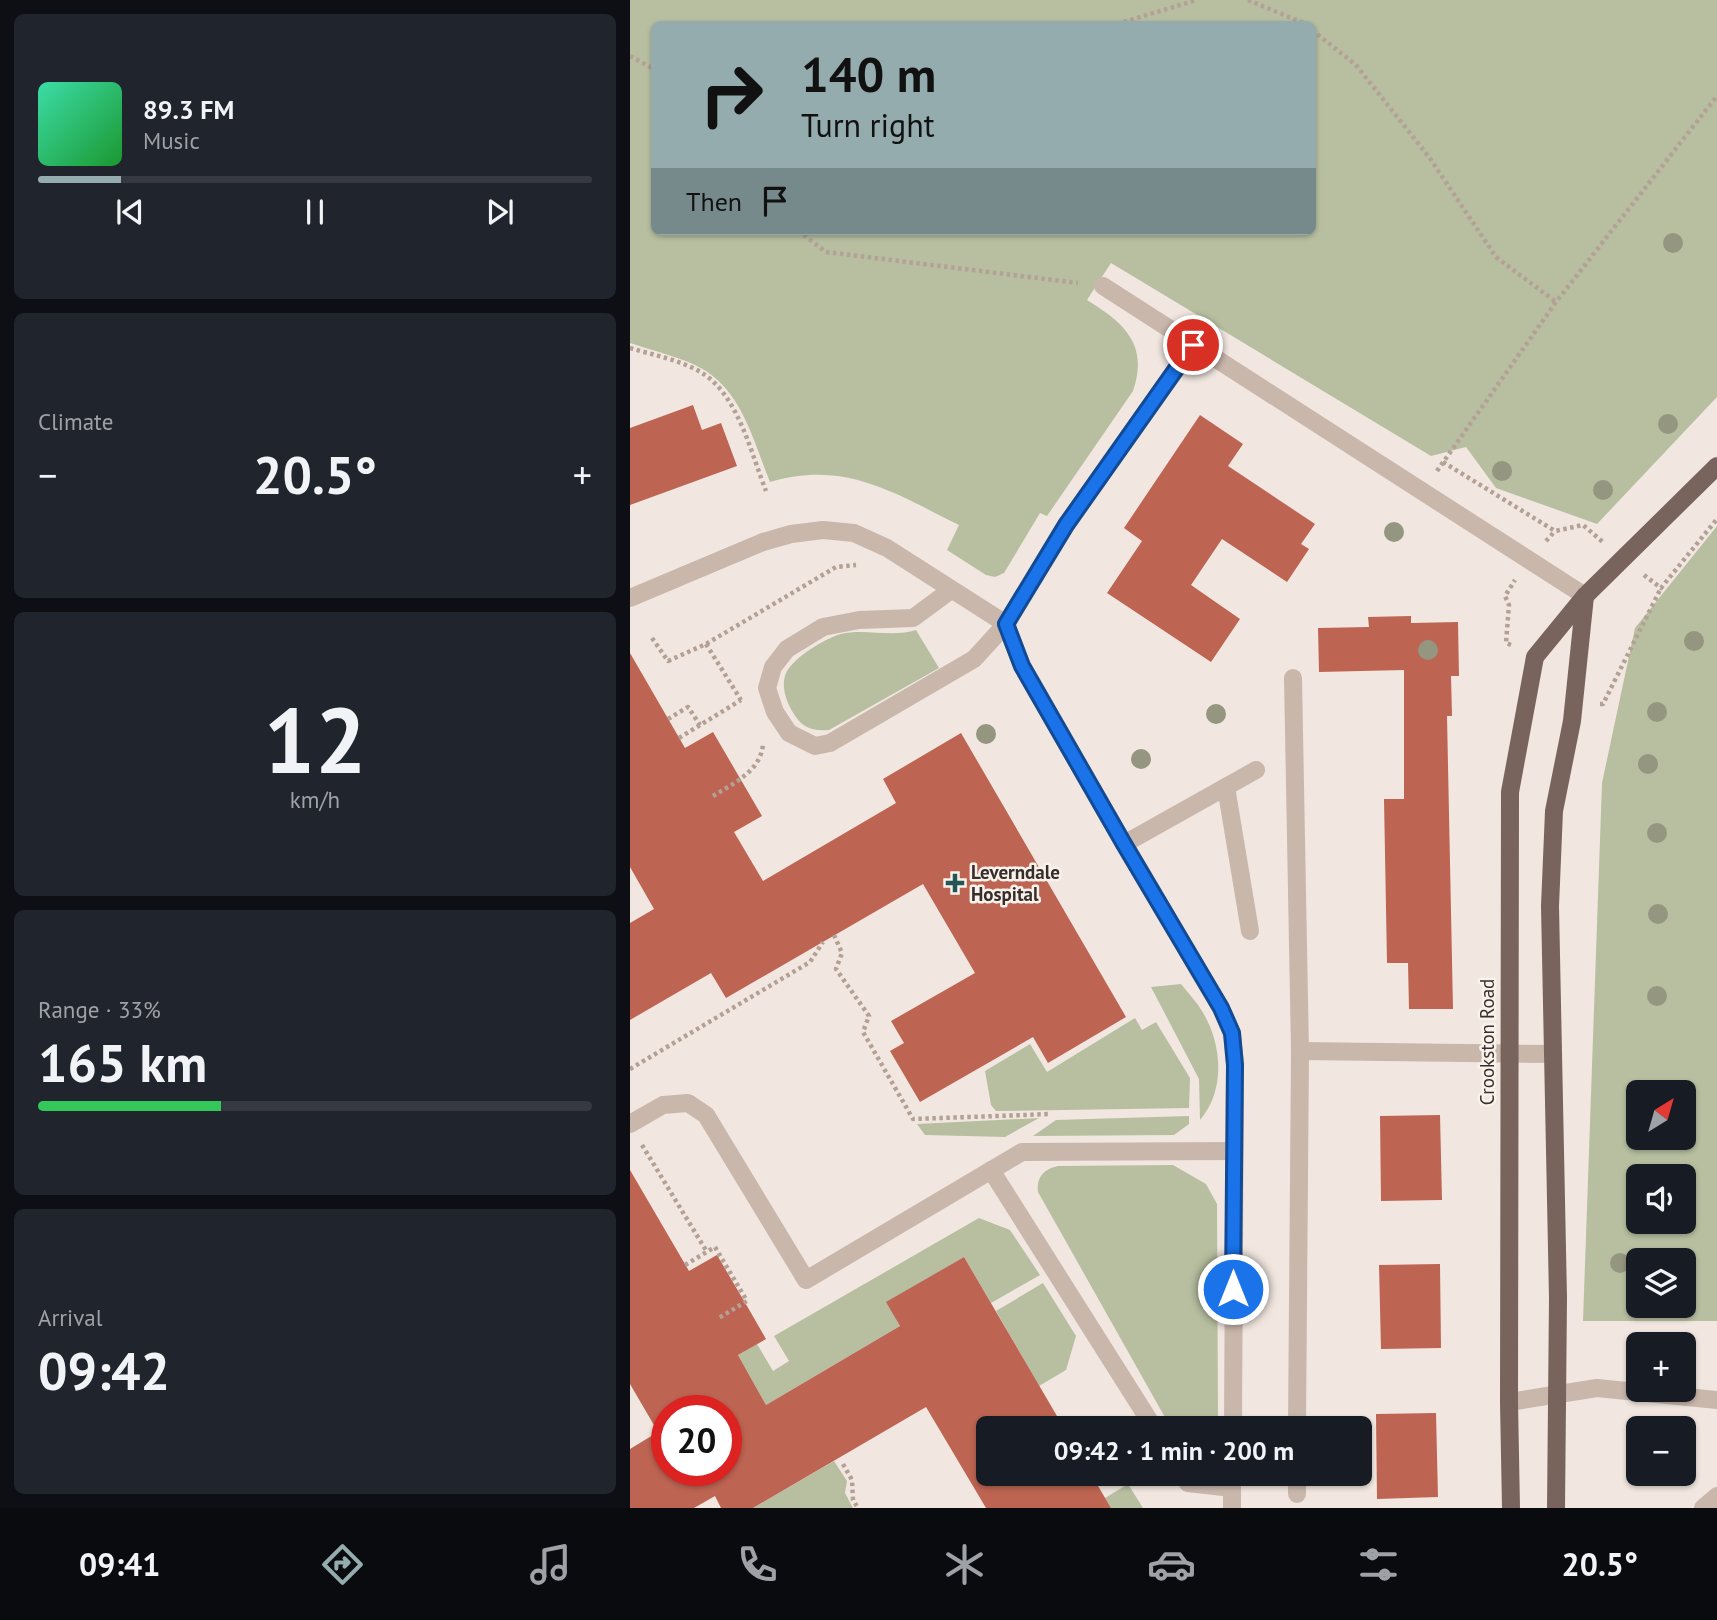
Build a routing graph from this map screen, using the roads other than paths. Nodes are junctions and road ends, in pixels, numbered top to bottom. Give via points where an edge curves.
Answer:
1 (1103, 286) road end
2 (1193, 345) junction
3 (1712, 470) edge
4 (951, 590) junction
5 (1585, 596) junction
6 (630, 598) edge
7 (1006, 624) junction
8 (1293, 678) dead end
9 (1256, 770) dead end
10 (1226, 787) junction
11 (1124, 844) junction
12 (1250, 931) dead end
13 (1300, 1051) junction
14 (1508, 1052) junction
15 (1552, 1054) junction
16 (635, 1132) edge
17 (1233, 1151) junction
18 (991, 1170) junction
19 (1556, 1395) junction
20 (1717, 1400) edge
21 (1509, 1402) junction
22 (1146, 1416) edge
23 (1233, 1416) edge
24 (1297, 1416) edge
25 (1233, 1486) edge
26 (1297, 1486) edge
27 (1297, 1494) dead end
28 (1717, 1496) edge
29 (1232, 1508) edge
30 (1511, 1508) edge
31 (1556, 1508) edge
32 (1703, 1508) edge

1 - 2 street
2 - 5 street
2 - 7 street via 1066,525
3 - 5 main road, Crookston Road
4 - 6 street via 887,548 854,533 822,530 763,542
4 - 7 street
4 - 7 street via 913,618 823,627 787,649 773,667 768,688 775,712 789,733 814,746 830,743 974,659
5 - 14 main road, Crookston Road via 1535,657 1510,792
5 - 15 main road via 1572,721 1554,811
7 - 11 street via 1022,666
8 - 13 street
9 - 10 street
10 - 11 street
10 - 12 street
11 - 17 street via 1232,1033
13 - 14 street
13 - 24 street
14 - 15 street
14 - 21 main road, Crookston Road
15 - 19 main road
16 - 18 street via 663,1105 688,1103 706,1115 806,1280
17 - 18 street via 1022,1152
17 - 23 street
18 - 22 street
19 - 20 street via 1597,1388
19 - 21 street
19 - 31 main road
21 - 30 main road, Crookston Road
25 - 29 street
26 - 27 street
28 - 32 street

